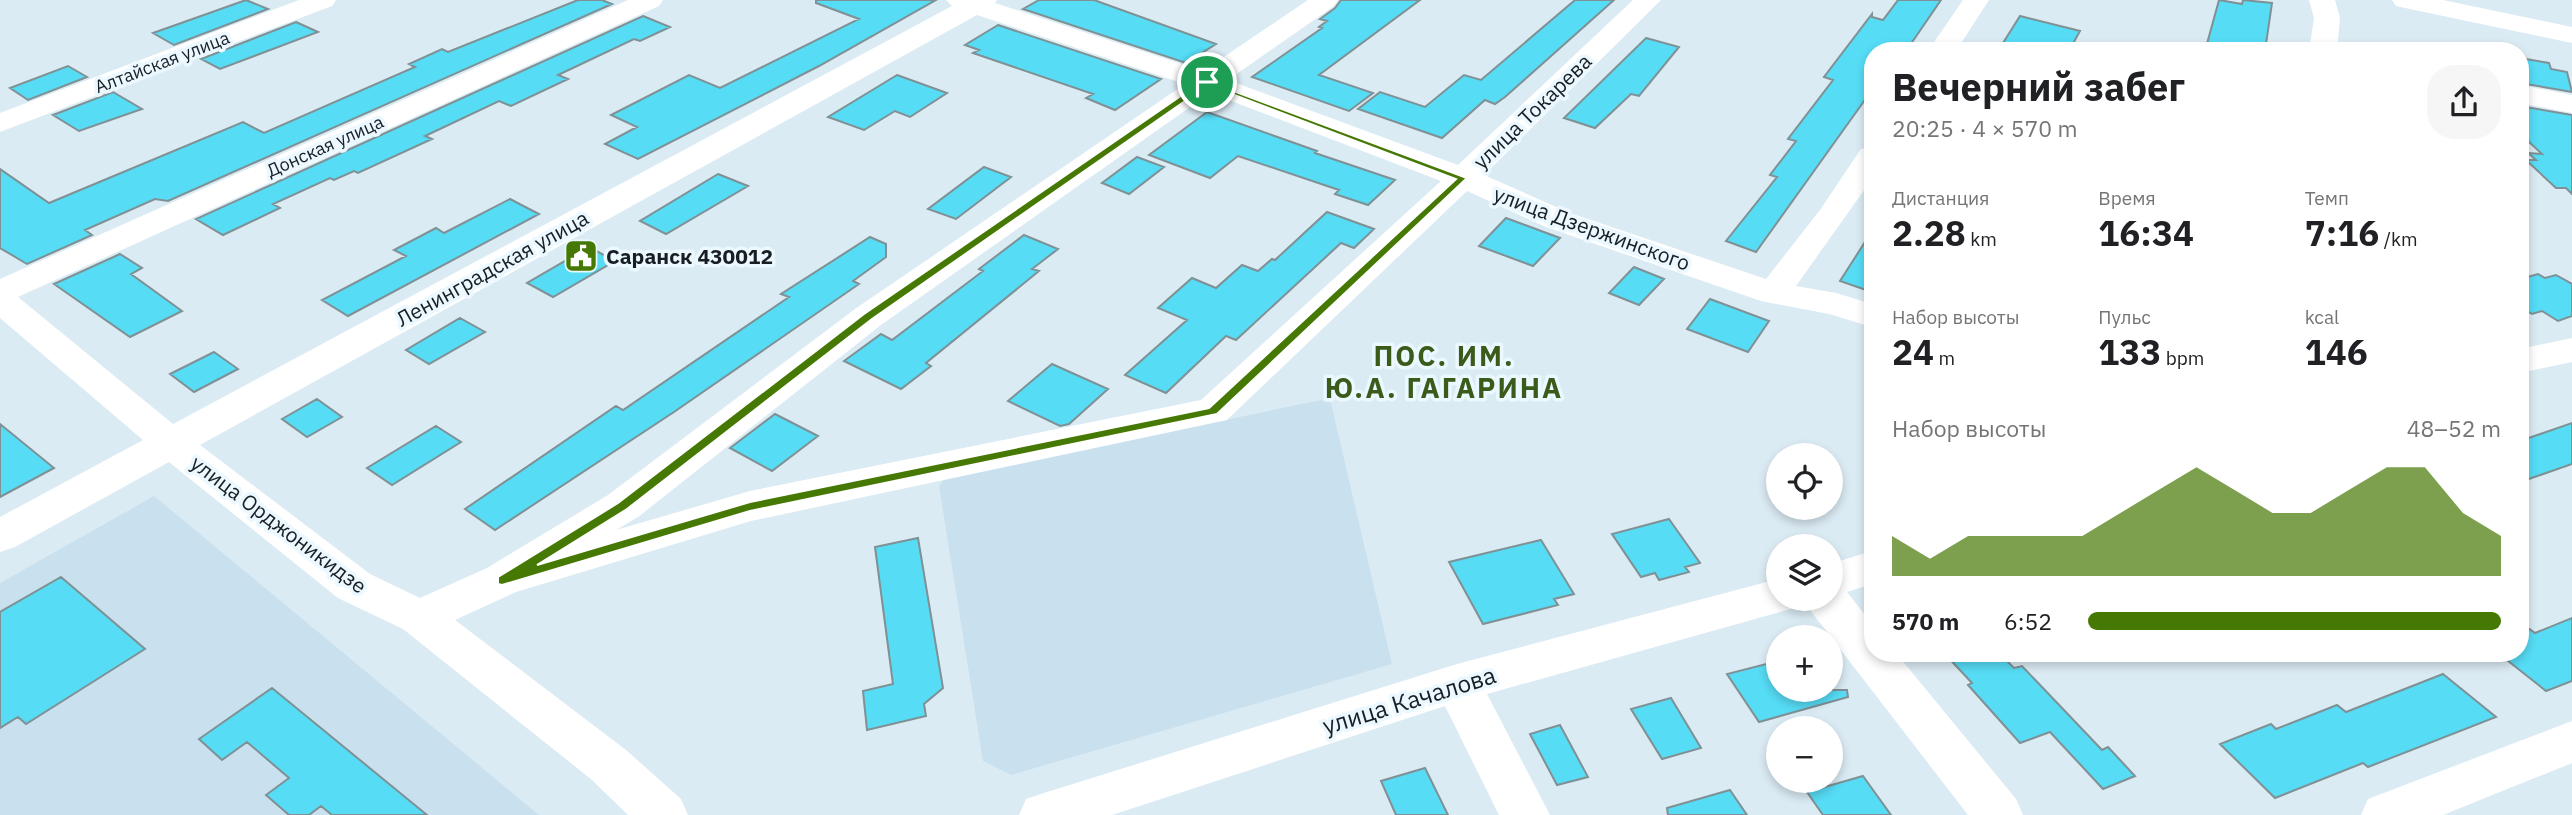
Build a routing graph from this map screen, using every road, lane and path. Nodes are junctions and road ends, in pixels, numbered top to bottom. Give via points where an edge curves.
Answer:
1 (323, 0) edge
2 (650, 0) edge
3 (1325, 0) edge
4 (1648, 0) edge
5 (1976, 0) edge
6 (2322, 0) edge
7 (2405, 0) edge
8 (972, 2) edge
9 (2572, 35) edge
10 (1948, 42) edge
11 (2324, 42) edge
12 (1207, 82) junction
13 (2529, 96) edge
14 (2572, 104) edge
15 (0, 123) edge
16 (1864, 168) edge
17 (1463, 178) junction
18 (0, 292) edge
19 (1773, 293) junction
20 (0, 300) edge
21 (1864, 313) edge
22 (2572, 350) edge
23 (2529, 359) edge
24 (171, 443) junction
25 (0, 536) edge
26 (1864, 570) edge
27 (1843, 577) edge
28 (502, 580) junction
29 (1766, 599) edge
30 (1836, 611) edge
31 (419, 617) junction
32 (1864, 646) edge
33 (1877, 662) edge
34 (1457, 683) junction
35 (2572, 742) edge
36 (1066, 812) edge
37 (663, 815) edge
38 (1525, 815) edge
39 (1998, 815) edge
40 (2385, 815) edge

1 - 15 street, Алтайская улица
2 - 18 street, Донская улица
3 - 12 street
4 - 17 street, улица Токарева
5 - 10 street
6 - 11 street via 2328,18
7 - 9 street
8 - 12 street, улица Дзержинского
8 - 24 street, Ленинградская улица
12 - 17 street, улица Дзержинского
12 - 28 street via 868,317 622,506
13 - 14 street
16 - 19 street
17 - 19 street, улица Дзержинского via 1558,220
17 - 28 street, улица Токарева via 1213,411 750,506
19 - 21 street, улица Дзержинского
20 - 24 street, улица Орджоникидзе
22 - 23 street
24 - 25 street, Ленинградская улица
24 - 31 street, улица Орджоникидзе via 354,586
26 - 27 street
28 - 31 street
29 - 34 street, улица Качалова
30 - 32 street
31 - 37 street, улица Орджоникидзе via 609,765
33 - 39 street
34 - 36 street, улица Качалова
34 - 38 street
35 - 40 street

